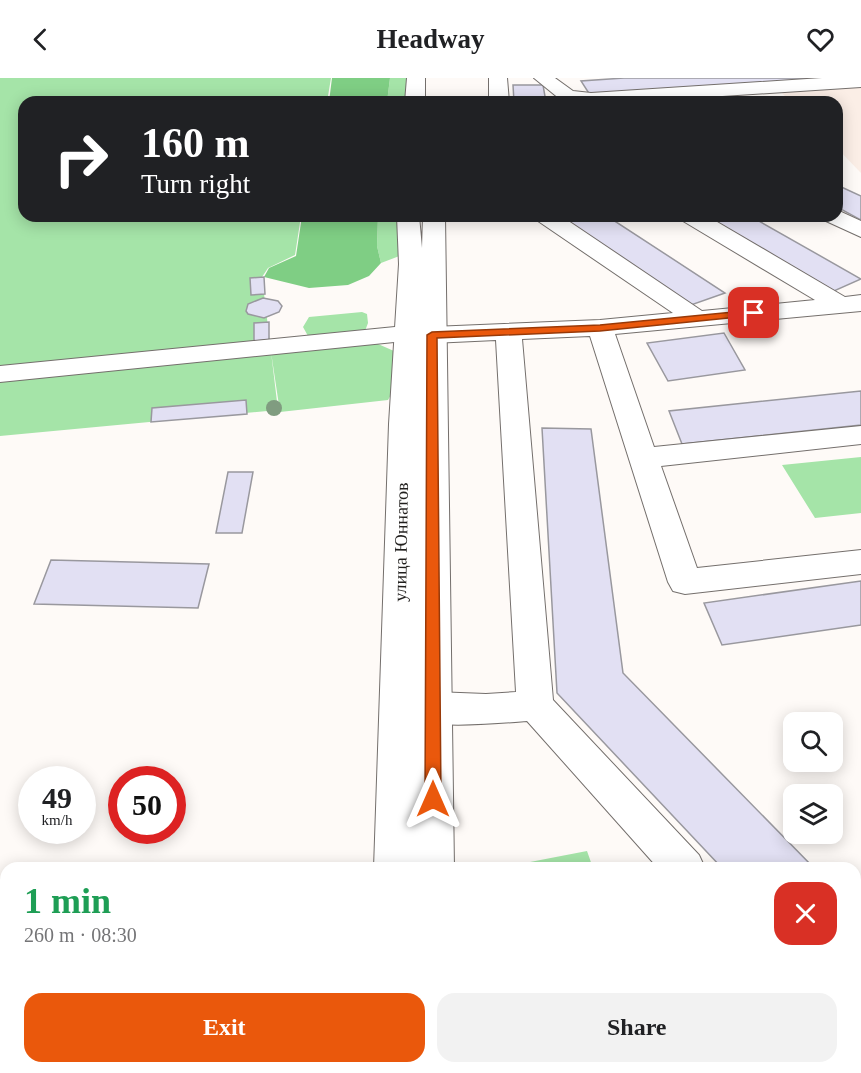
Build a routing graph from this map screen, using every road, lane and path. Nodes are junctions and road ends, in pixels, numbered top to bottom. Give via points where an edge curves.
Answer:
1 (416, 78) edge
2 (498, 78) edge
3 (543, 78) edge
4 (861, 81) edge
5 (414, 96) edge
6 (499, 96) edge
7 (568, 96) edge
8 (636, 96) edge
9 (843, 221) edge
10 (408, 222) edge
11 (433, 222) edge
12 (555, 222) edge
13 (702, 222) edge
14 (861, 230) edge
15 (851, 304) edge
16 (698, 319) junction
17 (600, 328) junction
18 (509, 333) junction
19 (419, 334) junction
20 (0, 374) edge
21 (861, 435) edge
22 (643, 458) junction
23 (861, 562) edge
24 (535, 705) junction
25 (415, 706) junction
26 (396, 862) edge
27 (432, 862) edge
28 (679, 862) edge

1 - 5 main road
2 - 6 main road
3 - 7 main road
4 - 8 main road
9 - 14 main road
10 - 19 main road, улица Юннатов
11 - 19 main road, улица Юннатов
12 - 16 main road
13 - 15 main road
15 - 16 main road via 780,319
16 - 17 main road
17 - 18 main road
17 - 22 main road
18 - 19 main road
18 - 24 main road
19 - 20 main road
19 - 25 main road, улица Юннатов
21 - 22 main road
22 - 23 main road via 685,582
24 - 25 main road via 486,709
24 - 28 main road
25 - 26 main road, улица Юннатов
25 - 27 main road, улица Юннатов

